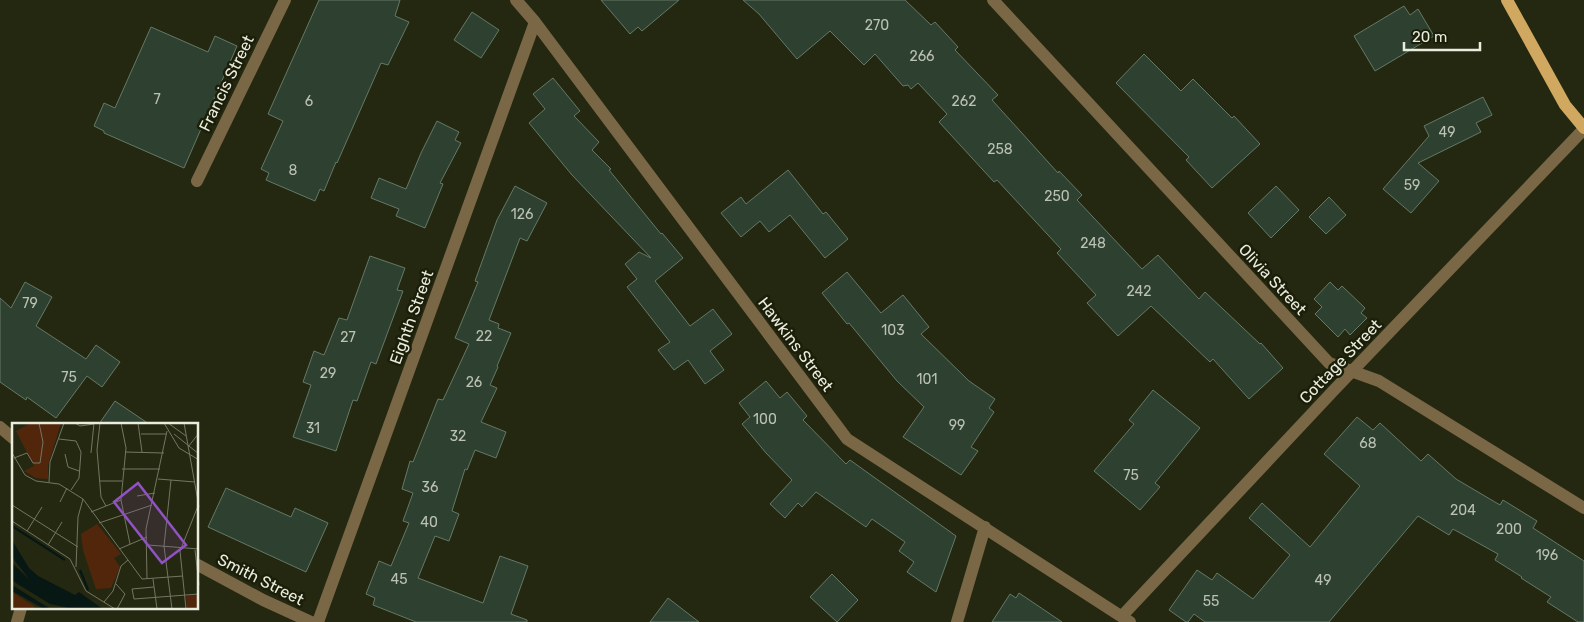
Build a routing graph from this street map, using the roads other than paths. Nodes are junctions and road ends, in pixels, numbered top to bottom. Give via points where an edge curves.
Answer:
1 (285, 0) edge
2 (516, 0) edge
3 (993, 0) edge
4 (1507, 0) edge
5 (535, 22) junction
6 (1584, 129) edge
7 (197, 181) dead end
8 (1352, 372) junction
9 (0, 428) edge
10 (12, 437) edge
11 (1584, 508) edge
12 (985, 527) junction
13 (199, 566) edge
14 (21, 610) edge
15 (1126, 619) edge
16 (17, 622) edge
17 (311, 622) edge
18 (318, 622) edge
19 (957, 622) edge

1 - 7 street, Francis Street
2 - 5 street, Hawkins Street
3 - 8 street, Olivia Street via 1329,363
4 - 6 main road via 1564,105
5 - 12 street, Hawkins Street via 847,439
5 - 18 street, Eighth Street
6 - 8 street, Cottage Street
8 - 11 street, Olivia Street via 1379,381
8 - 15 street, Cottage Street
9 - 10 street
12 - 15 street, Hawkins Street
12 - 19 street
13 - 17 street, Smith Street
14 - 16 street

